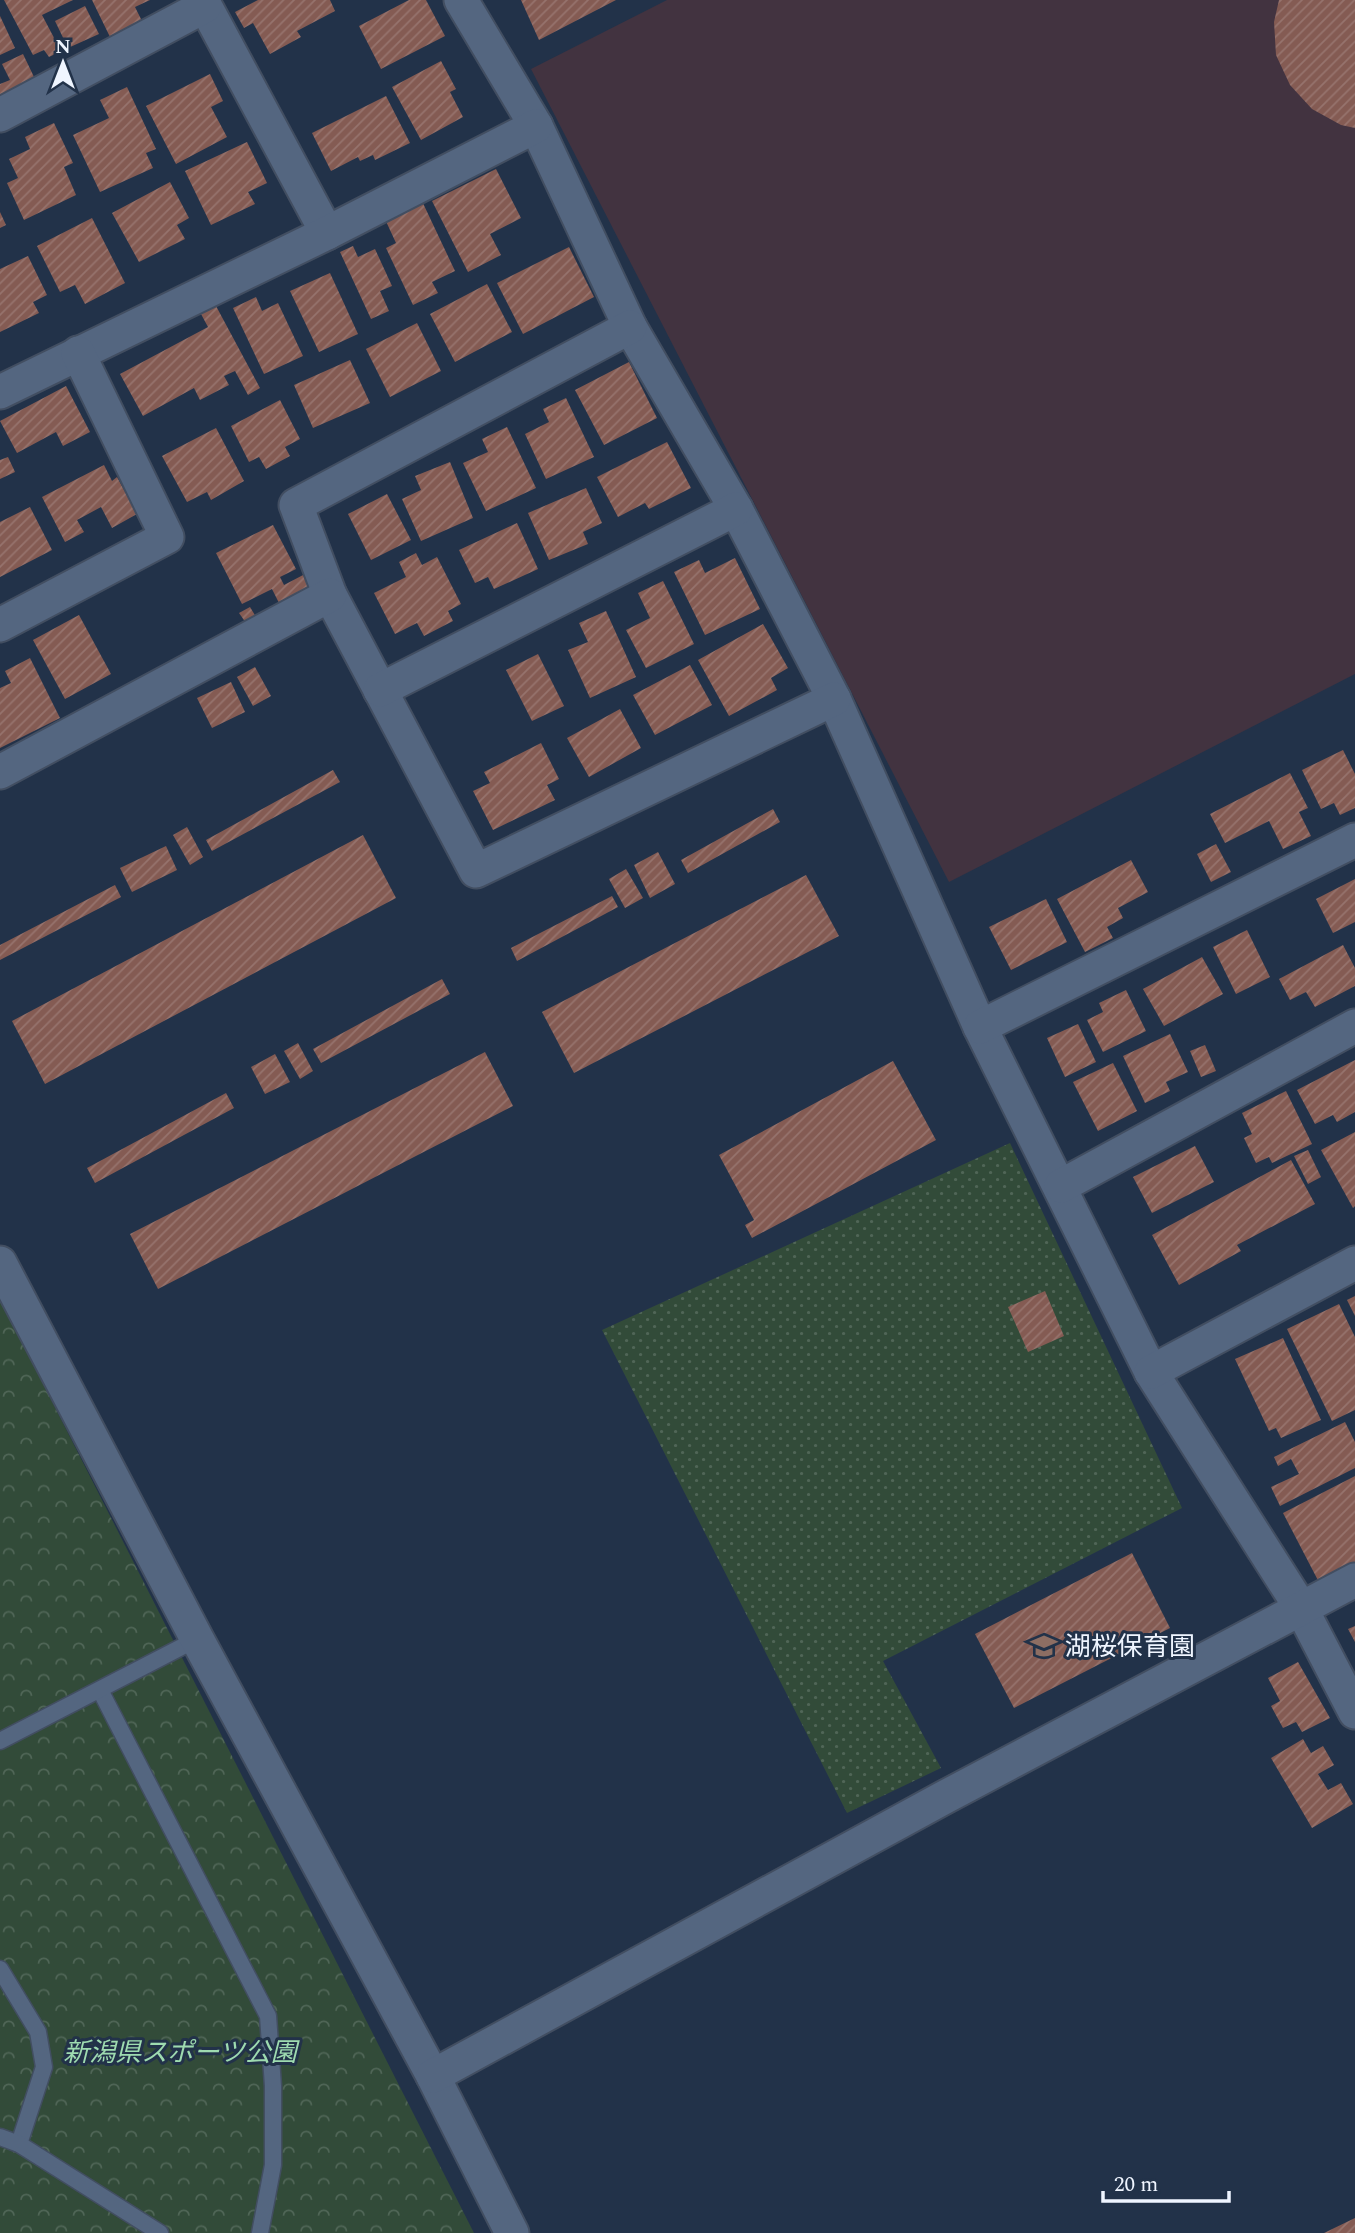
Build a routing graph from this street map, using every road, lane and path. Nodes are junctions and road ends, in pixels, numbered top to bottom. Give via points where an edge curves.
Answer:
1 (461, 0) edge
2 (203, 3) edge
3 (0, 115) edge
4 (536, 126) junction
5 (327, 233) junction
6 (630, 327) junction
7 (78, 353) junction
8 (0, 392) edge
9 (736, 509) junction
10 (330, 595) junction
11 (0, 625) edge
12 (380, 690) junction
13 (834, 699) junction
14 (0, 772) edge
15 (1355, 840) edge
16 (1355, 1026) edge
17 (980, 1027) junction
18 (1061, 1186) junction
19 (1355, 1262) edge
20 (0, 1263) edge
21 (1151, 1372) junction
22 (1355, 1580) edge
23 (1301, 1608) junction
24 (197, 1639) junction
25 (100, 1690) junction
26 (1355, 1712) edge
27 (0, 1741) edge
28 (0, 1969) edge
29 (433, 2077) junction
30 (0, 2137) edge
31 (19, 2144) junction
32 (160, 2233) edge
33 (260, 2233) edge
34 (512, 2233) edge

1 - 4 street
2 - 3 street
2 - 5 street
4 - 5 street
4 - 6 street
5 - 7 street
6 - 9 street
6 - 10 street via 296,505
7 - 8 street
7 - 11 street via 167,537
9 - 12 street
9 - 13 street
10 - 12 street
10 - 14 street
12 - 13 street via 476,871
13 - 17 street
15 - 17 street
16 - 18 street
17 - 18 street
18 - 21 street
19 - 21 street
20 - 24 street
21 - 23 street
22 - 23 street
23 - 26 street
23 - 29 street
24 - 25 lane
24 - 29 street
25 - 27 lane
25 - 33 lane via 268,2016 273,2165
28 - 31 lane via 38,2032 44,2067
29 - 34 street
30 - 31 lane
31 - 32 lane

